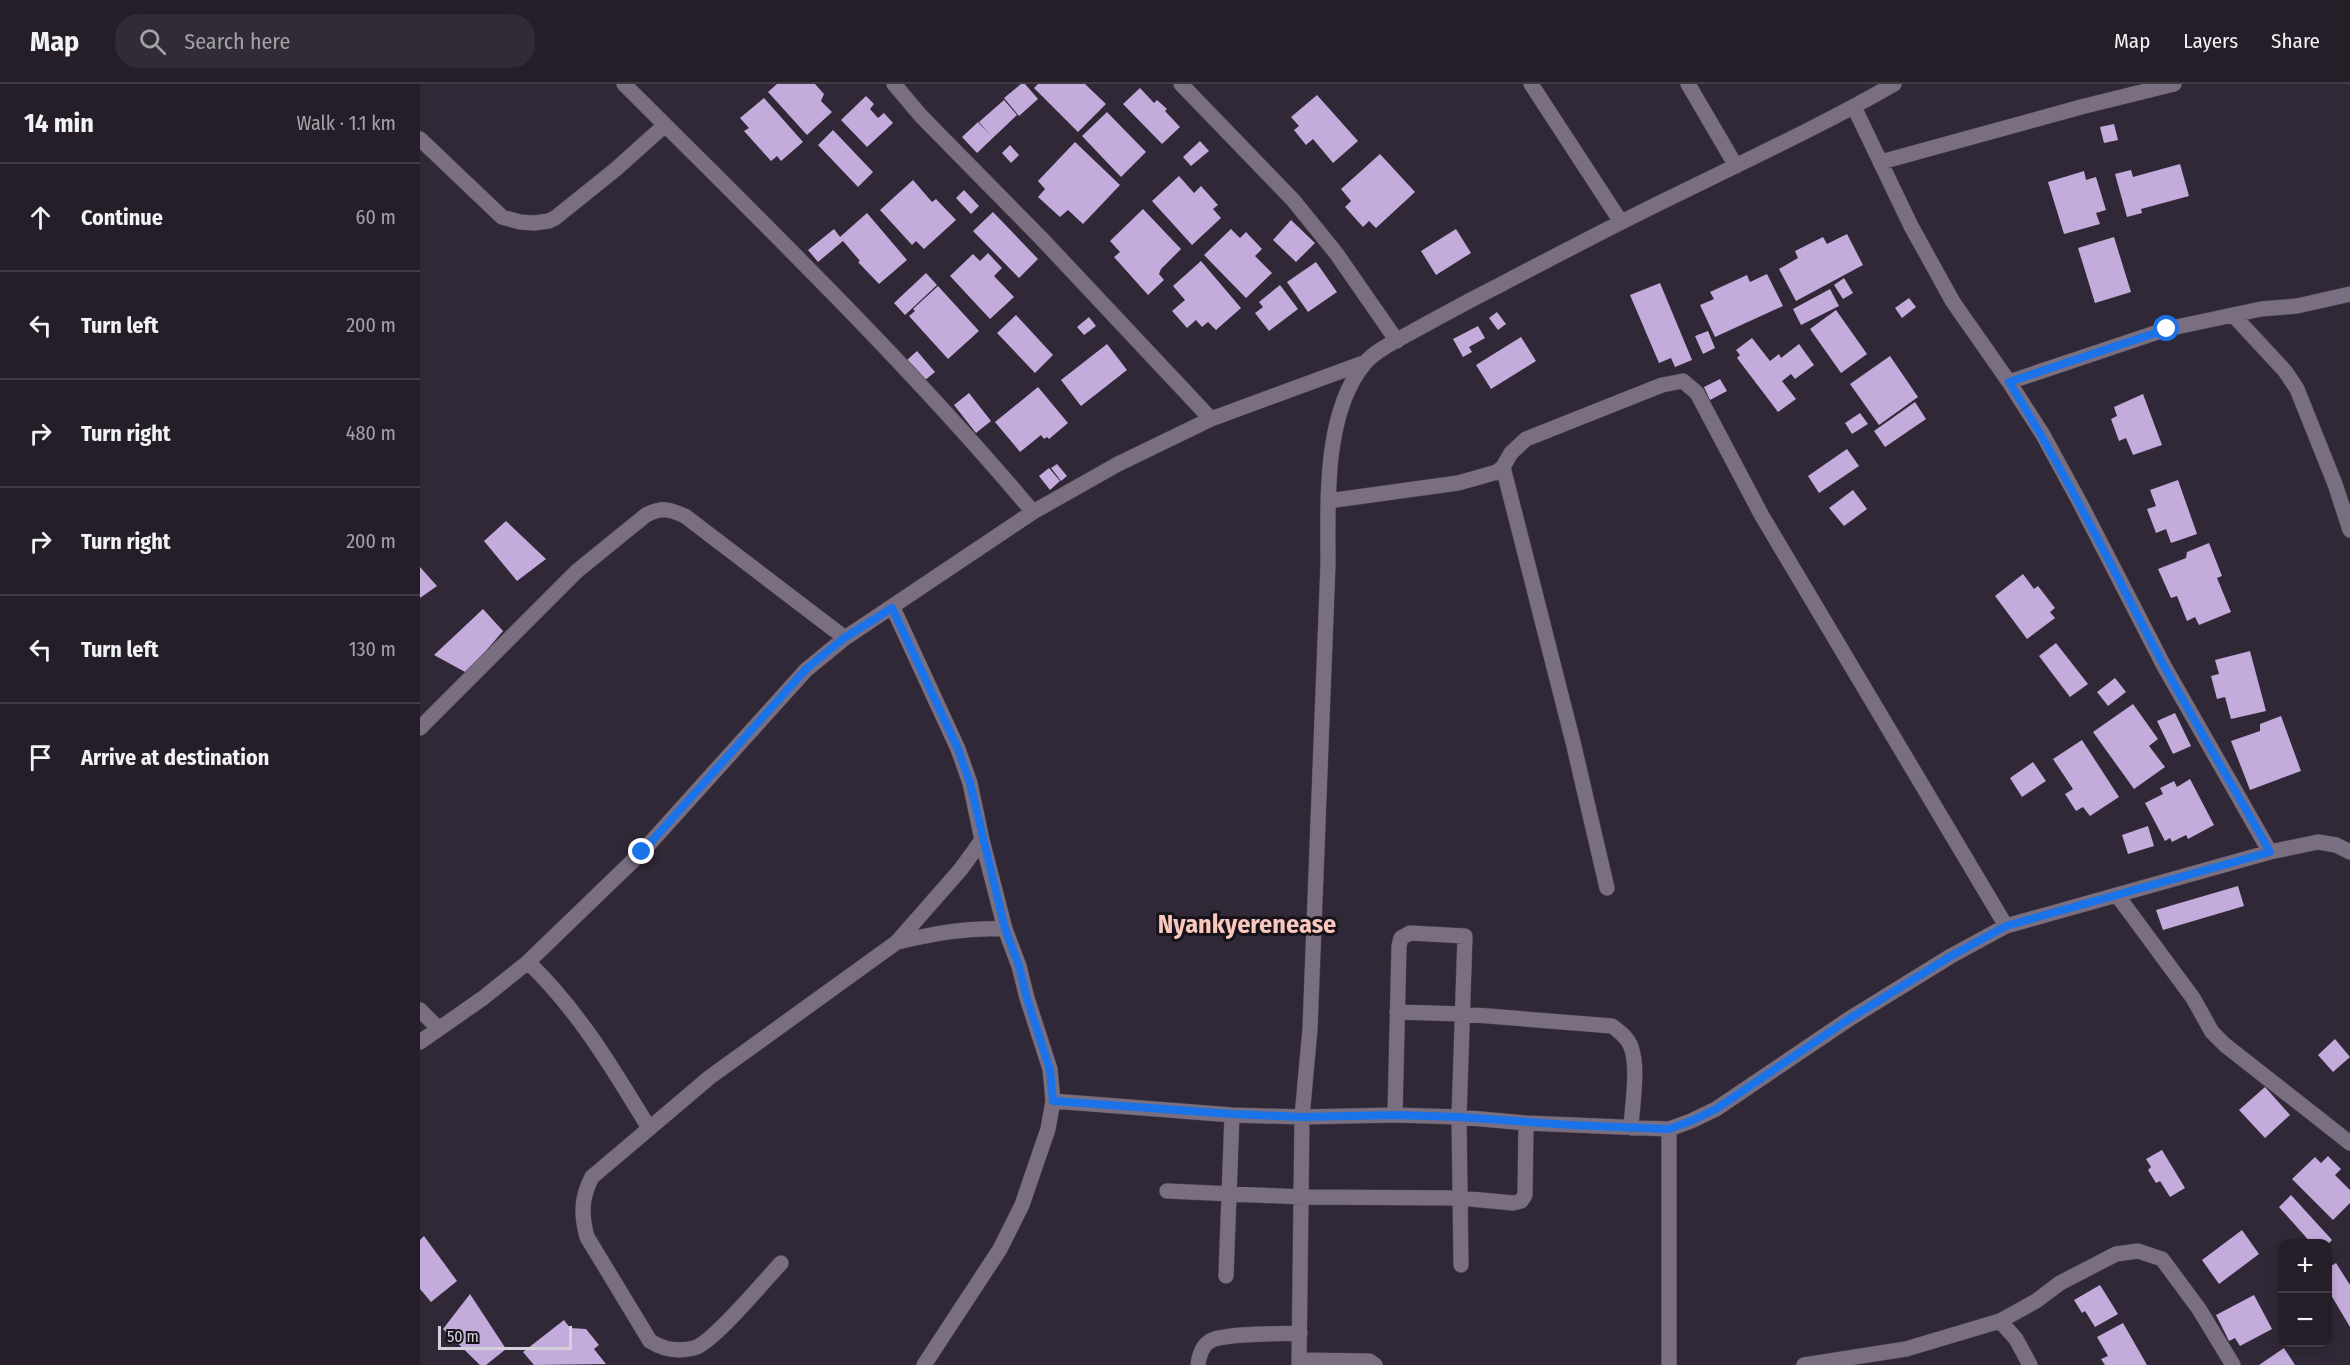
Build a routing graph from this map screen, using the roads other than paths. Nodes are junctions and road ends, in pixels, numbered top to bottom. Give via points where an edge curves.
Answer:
1 (624, 84) edge
2 (894, 84) edge
3 (1181, 84) edge
4 (1531, 84) edge
5 (1688, 84) edge
6 (1894, 84) edge
7 (2174, 84) edge
8 (1854, 107) junction
9 (665, 125) junction
10 (420, 139) edge
11 (1881, 162) junction
12 (1736, 166) junction
13 (1621, 222) junction
14 (2350, 294) edge
15 (2233, 315) junction
16 (1397, 341) junction
17 (1366, 362) junction
18 (2009, 382) junction
19 (1210, 419) junction
20 (1503, 467) junction
21 (1328, 501) junction
22 (1034, 512) junction
23 (2350, 530) edge
24 (892, 608) junction
25 (844, 638) junction
26 (420, 728) edge
27 (982, 840) junction
28 (2270, 852) junction
29 (2350, 852) edge
30 (1607, 888) dead end
31 (2117, 895) junction
32 (2006, 926) junction
33 (1005, 929) junction
34 (897, 942) junction
35 (528, 962) junction
36 (420, 1010) edge
37 (1397, 1012) junction
38 (1462, 1014) junction
39 (438, 1028) junction
40 (420, 1042) edge
41 (1053, 1101) junction
42 (1232, 1114) junction
43 (1395, 1115) junction
44 (1302, 1117) junction
45 (1459, 1117) junction
46 (1526, 1123) junction
47 (649, 1128) junction
48 (1631, 1128) junction
49 (1669, 1129) junction
50 (2350, 1143) edge
51 (1167, 1191) dead end
52 (1229, 1194) junction
53 (1303, 1197) junction
54 (1460, 1198) junction
55 (781, 1263) dead end
56 (1461, 1265) dead end
57 (1226, 1276) dead end
58 (2000, 1321) junction
59 (1300, 1333) junction
60 (1299, 1362) edge
61 (924, 1365) edge
62 (1198, 1365) edge
63 (1375, 1365) edge
64 (1669, 1365) edge
65 (1803, 1365) edge
66 (2030, 1365) edge
67 (2233, 1365) edge

1 - 9 street
2 - 19 street
3 - 16 street via 1293,200 1336,253
4 - 13 street
5 - 12 street
6 - 8 street
7 - 11 street
8 - 11 street
8 - 12 street
9 - 10 street via 555,218 534,223 502,217
9 - 22 street via 806,264 928,392
11 - 18 street via 1953,302
12 - 13 street
13 - 16 street
14 - 15 street
15 - 18 street via 2167,329
15 - 23 street via 2285,371 2296,389
16 - 17 street
17 - 19 street
17 - 21 street via 1340,411 1330,459
18 - 28 street via 2043,435 2164,666
19 - 22 street via 1118,464
20 - 21 street via 1458,483
20 - 30 street
20 - 32 street via 1526,439 1591,412 1683,381 1697,393 1762,516
21 - 44 street via 1310,1029
22 - 24 street
24 - 25 street
24 - 27 street via 958,749
25 - 26 street via 685,516 658,509 578,571
25 - 35 street via 806,669 642,852
27 - 33 street
27 - 34 street
28 - 29 street via 2318,842
28 - 31 street
31 - 32 street
31 - 50 street via 2225,1046
32 - 49 street via 1849,1019 1716,1109
33 - 34 street via 976,927
33 - 41 street via 1050,1070
34 - 47 street via 710,1077
35 - 39 street
35 - 47 street via 584,1024
36 - 39 street
37 - 38 street
37 - 38 street via 1399,946 1401,938 1410,933 1465,936
37 - 43 street
38 - 45 street
38 - 48 street via 1612,1026 1631,1045 1635,1060
39 - 40 street
41 - 42 street
41 - 61 street via 1048,1129 1022,1205 1000,1249
42 - 44 street
42 - 52 street
43 - 44 street
43 - 45 street
44 - 53 street
45 - 46 street
45 - 54 street
46 - 48 street
46 - 54 street via 1525,1196 1521,1201
47 - 55 street via 592,1177 585,1190 582,1218 587,1237 650,1341 663,1349 696,1348
48 - 49 street
49 - 64 street
51 - 52 street
52 - 53 street
52 - 57 street
53 - 54 street
53 - 59 street
54 - 56 street
58 - 65 street via 1906,1349
58 - 66 street via 2016,1339
58 - 67 street via 2116,1254 2138,1251 2162,1258
59 - 60 street
59 - 62 street via 1210,1341 1199,1355
60 - 63 street via 1369,1361

